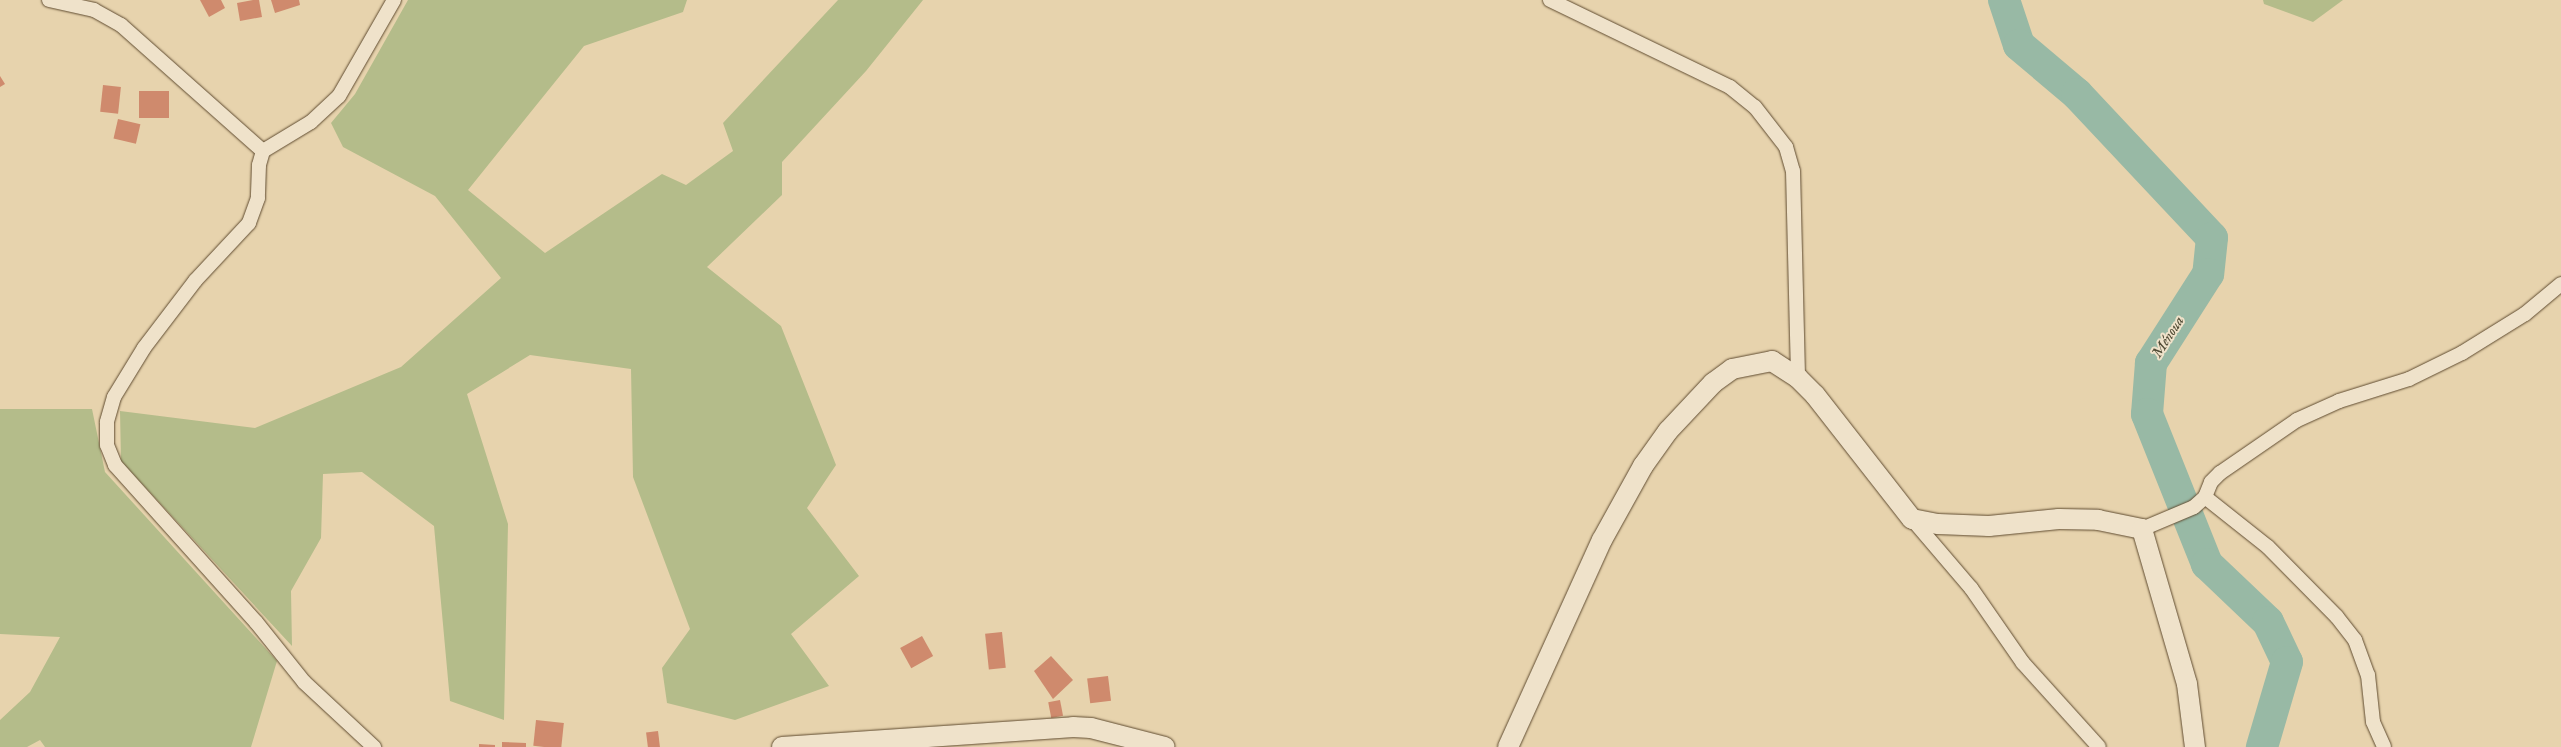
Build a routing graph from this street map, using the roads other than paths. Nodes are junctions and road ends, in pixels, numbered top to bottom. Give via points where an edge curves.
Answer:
1 (49, 0) edge
2 (394, 0) edge
3 (1550, 0) edge
4 (263, 151) junction
5 (2561, 284) edge
6 (1798, 378) junction
7 (2205, 497) junction
8 (1912, 519) junction
9 (2142, 529) junction
10 (374, 747) edge
11 (782, 747) edge
12 (1165, 747) edge
13 (1508, 747) edge
14 (2099, 747) edge
15 (2196, 747) edge
16 (2384, 747) edge

1 - 4 street via 94,10 121,25
2 - 4 street via 340,96 311,122
3 - 6 street via 1730,87 1755,108 1786,147 1792,171
4 - 10 street via 258,198 249,224 195,281 144,348 114,397 107,422 107,445 120,472 256,622 304,682
5 - 7 street via 2525,314 2462,354 2298,420 2220,473 2211,482
6 - 8 street
6 - 13 street via 1772,361 1732,369 1713,383 1668,431 1621,501
7 - 9 street via 2194,507
7 - 16 street via 2268,547 2337,617 2355,640 2368,675 2373,722
8 - 9 street via 1938,524 1990,526 2059,519 2098,520
8 - 14 street via 1971,588 2023,663
9 - 15 street via 2187,684
11 - 12 street via 1073,727 1090,728

